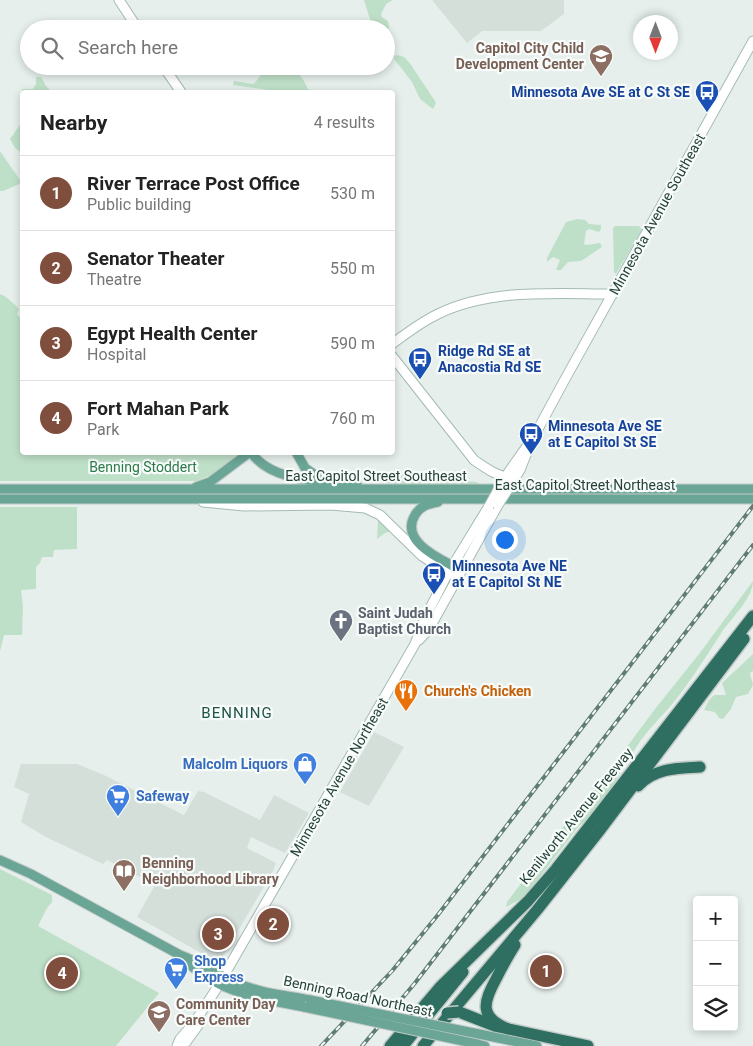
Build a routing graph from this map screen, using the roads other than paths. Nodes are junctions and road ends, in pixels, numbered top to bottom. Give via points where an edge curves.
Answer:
1 (119, 0) edge
2 (132, 20) edge
3 (753, 41) edge
4 (753, 47) edge
5 (169, 75) edge
6 (180, 90) edge
7 (613, 294) junction
8 (395, 342) edge
9 (395, 360) edge
10 (561, 388) junction
11 (531, 442) junction
12 (246, 455) edge
13 (253, 455) edge
14 (297, 455) edge
15 (505, 478) junction
16 (515, 479) junction
17 (336, 482) junction
18 (499, 488) joint
19 (509, 488) joint
20 (0, 489) edge
21 (753, 489) edge
22 (410, 490) junction
23 (178, 494) junction
24 (481, 498) junction
25 (0, 499) edge
26 (753, 499) edge
27 (493, 505) junction
28 (450, 570) junction
29 (459, 575) junction
30 (753, 609) edge
31 (753, 616) edge
32 (753, 627) edge
33 (753, 635) edge
34 (734, 640) junction
35 (415, 644) junction
36 (712, 682) junction
37 (700, 767) dead end
38 (615, 811) junction
39 (0, 860) edge
40 (561, 879) junction
41 (497, 930) junction
42 (221, 981) junction
43 (307, 1004) junction
44 (417, 1029) junction
45 (508, 1029) junction
46 (481, 1045) edge
47 (178, 1046) edge
48 (390, 1046) edge
49 (403, 1046) edge
50 (413, 1046) edge
51 (423, 1046) edge
52 (537, 1046) edge
53 (588, 1046) edge

1 - 2 main road
3 - 7 main road, Minnesota Avenue Southeast
4 - 10 main road, Minnesota Avenue Southeast
5 - 6 main road
7 - 8 main road via 523,294 488,298 437,315
7 - 10 main road, Minnesota Avenue Southeast
9 - 15 main road via 474,460
10 - 11 main road, Minnesota Avenue Southeast
11 - 15 main road, Minnesota Avenue Southeast
11 - 16 main road, Minnesota Avenue Southeast
12 - 23 main road via 210,482
13 - 17 main road via 286,475
14 - 17 main road via 308,471
15 - 16 main road
15 - 18 main road, Minnesota Avenue Southeast
16 - 19 main road, Minnesota Avenue Southeast
17 - 22 main road
18 - 27 main road, Minnesota Avenue Northeast, bridge
19 - 27 main road, Minnesota Avenue Northeast, bridge
20 - 23 main road, East Capitol Street Southeast
21 - 22 main road, East Capitol Street Southeast
22 - 23 main road, East Capitol Street Southeast
23 - 24 main road, East Capitol Street Northeast
23 - 25 main road, East Capitol Street Northeast
23 - 28 main road, East Capitol Street Northeast via 244,506 365,508 380,515 416,551
24 - 26 main road, East Capitol Street Northeast
24 - 28 main road via 425,505 413,519 412,530 416,540
27 - 28 main road, Minnesota Avenue Northeast
27 - 29 main road, Minnesota Avenue Northeast
28 - 29 main road, East Capitol Street Northeast
28 - 35 main road, Minnesota Avenue Northeast
29 - 35 main road, Minnesota Avenue Northeast via 429,629
30 - 34 highway
31 - 34 highway
32 - 36 highway
33 - 36 highway
34 - 41 highway, Kenilworth Avenue Freeway via 556,869
35 - 42 main road, Minnesota Avenue Northeast
36 - 38 highway, Kenilworth Avenue Freeway
37 - 38 highway via 656,773 642,782
38 - 40 highway, Kenilworth Avenue Freeway
39 - 42 main road, Benning Road Northeast via 180,955
40 - 45 highway via 512,949 486,997 488,1016
40 - 51 highway, Kenilworth Avenue Freeway
41 - 44 highway
41 - 48 highway, Kenilworth Avenue Freeway via 440,987
42 - 43 main road, Benning Road Northeast
42 - 47 main road, Minnesota Avenue Northeast via 200,1014 194,1033
43 - 46 main road, Benning Road Northeast, bridge
43 - 52 main road, Benning Road Northeast, bridge
44 - 45 highway, bridge via 447,1013 459,1012
44 - 49 highway
44 - 50 highway
45 - 53 highway

